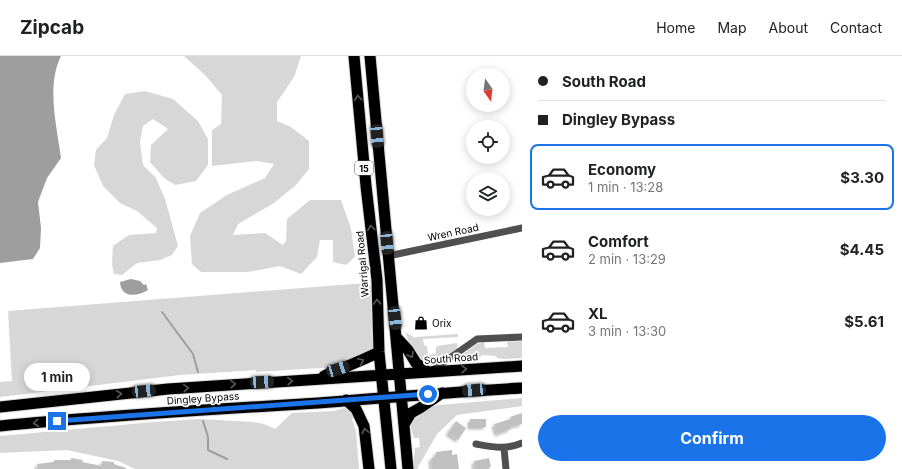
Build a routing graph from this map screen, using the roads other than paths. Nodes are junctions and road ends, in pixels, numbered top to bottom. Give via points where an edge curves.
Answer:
1 (354, 56) edge
2 (370, 56) edge
3 (522, 228) edge
4 (388, 256) junction
5 (396, 337) junction
6 (522, 338) edge
7 (379, 352) junction
8 (522, 366) edge
9 (429, 372) junction
10 (400, 374) junction
11 (381, 375) junction
12 (318, 379) junction
13 (522, 388) edge
14 (442, 392) junction
15 (402, 396) junction
16 (383, 397) junction
17 (346, 400) junction
18 (0, 407) edge
19 (404, 423) junction
20 (0, 426) edge
21 (522, 443) edge
22 (476, 444) dead end
23 (504, 448) junction
24 (369, 469) edge
25 (391, 469) edge
26 (408, 469) edge
27 (506, 469) edge

7 -> 1 highway, Warrigal Road / 15 via 377,280
2 - 4 highway, 15
3 - 4 street, Wren Road
4 - 5 highway, 15
5 -> 9 highway via 416,363
5 - 10 highway, 15
6 - 9 street, South Road via 477,339
7 - 11 highway, Warrigal Road / 15
12 -> 7 highway
9 -> 8 highway, South Road
9 - 10 highway, South Road
10 - 11 highway, South Road
10 - 15 highway, 15
11 - 12 highway, Dingley Bypass
11 - 16 highway, Warrigal Road / 15
18 -> 12 highway, Dingley Bypass via 152,390
13 - 14 highway
14 - 15 highway
14 - 19 highway via 411,413
15 - 16 highway
15 - 19 highway, 15
16 - 17 highway, Dingley Bypass
16 - 25 highway, Warrigal Road / 15
17 -> 20 highway, Dingley Bypass via 103,416
24 -> 17 highway via 364,426 356,409
19 - 26 highway, 15
21 - 23 street
22 - 23 street
23 - 27 street

